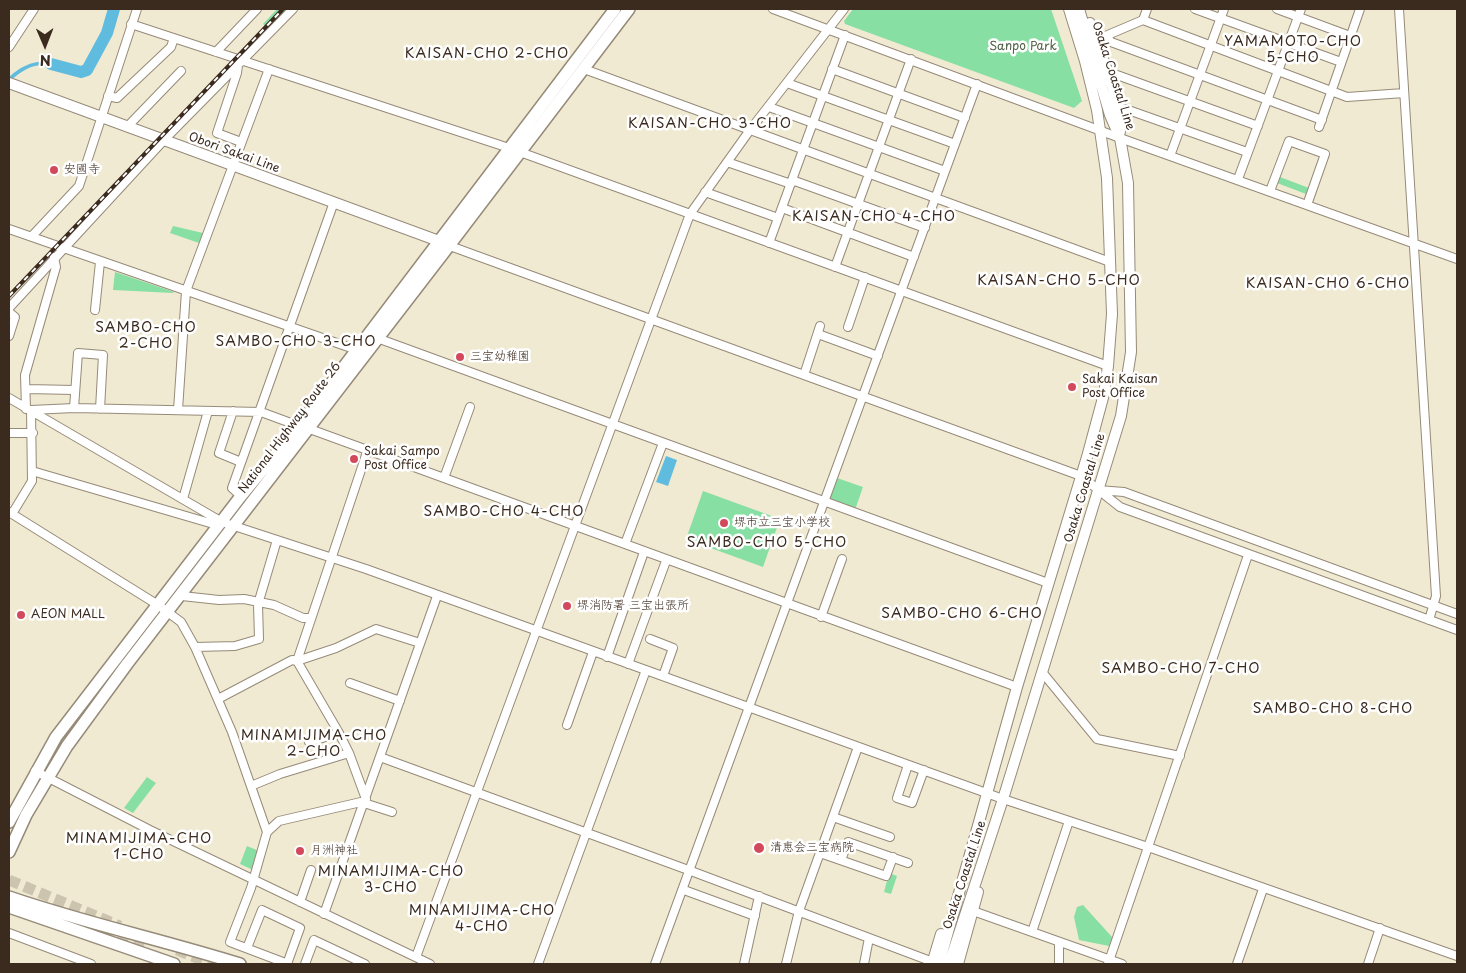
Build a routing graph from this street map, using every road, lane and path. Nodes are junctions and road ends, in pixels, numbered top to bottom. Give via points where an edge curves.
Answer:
1 (34, 9) edge
2 (137, 9) edge
3 (257, 9) edge
4 (293, 9) edge
5 (615, 9) edge
6 (629, 9) edge
7 (773, 9) edge
8 (844, 9) edge
9 (1061, 9) edge
10 (1069, 9) edge
11 (1078, 9) edge
12 (1085, 9) edge
13 (1147, 9) edge
14 (1194, 9) edge
15 (1224, 9) edge
16 (1277, 9) edge
17 (1359, 9) edge
18 (1398, 9) edge
19 (1299, 12) edge
20 (1220, 18) junction
21 (1143, 20) junction
22 (131, 24) junction
23 (829, 29) junction
24 (845, 34) junction
25 (1350, 36) junction
26 (174, 38) junction
27 (1101, 38) junction
28 (1288, 43) junction
29 (1210, 46) junction
30 (9, 47) edge
31 (216, 52) junction
32 (911, 59) junction
33 (1341, 62) junction
34 (240, 63) junction
35 (269, 69) junction
36 (584, 69) junction
37 (832, 69) junction
38 (181, 71) dead end
39 (1278, 71) junction
40 (1200, 74) junction
41 (1109, 75) junction
42 (787, 83) junction
43 (11, 84) edge
44 (977, 84) junction
45 (1331, 90) junction
46 (898, 93) junction
47 (1404, 93) junction
48 (108, 96) junction
49 (822, 96) junction
50 (1094, 97) junction
51 (1267, 99) junction
52 (1190, 101) junction
53 (1117, 106) junction
54 (769, 107) junction
55 (101, 118) junction
56 (965, 118) junction
57 (889, 120) junction
58 (813, 123) junction
59 (1258, 126) junction
60 (127, 127) junction
61 (1180, 128) junction
62 (750, 130) junction
63 (1100, 131) junction
64 (1120, 138) junction
65 (164, 140) junction
66 (241, 142) junction
67 (955, 144) junction
68 (879, 147) junction
69 (509, 148) junction
70 (803, 149) junction
71 (1248, 152) junction
72 (521, 153) junction
73 (1170, 156) junction
74 (727, 162) junction
75 (232, 166) junction
76 (945, 171) junction
77 (869, 174) junction
78 (1238, 179) junction
79 (791, 182) junction
80 (1270, 191) junction
81 (705, 192) junction
82 (935, 198) junction
83 (334, 202) junction
84 (858, 204) junction
85 (1307, 205) junction
86 (782, 208) junction
87 (690, 214) junction
88 (778, 218) junction
89 (924, 228) junction
90 (9, 230) edge
91 (848, 233) junction
92 (32, 236) junction
93 (437, 241) junction
94 (769, 243) junction
95 (1414, 243) junction
96 (450, 246) junction
97 (62, 249) junction
98 (54, 257) junction
99 (914, 257) junction
100 (1457, 259) edge
101 (100, 262) junction
102 (1110, 262) junction
103 (835, 267) junction
104 (865, 278) junction
105 (186, 291) junction
106 (902, 291) junction
107 (9, 308) edge
108 (95, 310) dead end
109 (9, 312) edge
110 (650, 319) junction
111 (848, 327) dead end
112 (290, 328) junction
113 (9, 336) edge
114 (377, 338) junction
115 (357, 350) junction
116 (878, 356) junction
117 (1108, 366) junction
118 (804, 374) junction
119 (26, 389) junction
120 (75, 390) junction
121 (864, 396) junction
122 (9, 398) edge
123 (470, 407) dead end
124 (74, 408) junction
125 (100, 408) junction
126 (28, 410) junction
127 (178, 410) junction
128 (208, 411) junction
129 (233, 411) junction
130 (260, 412) junction
131 (612, 424) junction
132 (303, 427) junction
133 (9, 433) edge
134 (33, 433) junction
135 (663, 443) junction
136 (368, 449) junction
137 (241, 462) junction
138 (32, 471) junction
139 (1081, 476) junction
140 (444, 478) junction
141 (1098, 490) junction
142 (242, 496) junction
143 (183, 499) junction
144 (825, 501) junction
145 (10, 513) edge
146 (227, 525) junction
147 (574, 526) junction
148 (277, 540) junction
149 (625, 544) junction
150 (644, 552) junction
151 (1248, 555) junction
152 (331, 557) junction
153 (842, 559) dead end
154 (666, 561) junction
155 (1048, 583) junction
156 (182, 596) junction
157 (437, 596) junction
158 (258, 604) junction
159 (158, 605) junction
160 (787, 605) junction
161 (1434, 606) junction
162 (169, 611) junction
163 (1457, 614) edge
164 (821, 617) junction
165 (310, 618) junction
166 (1429, 620) junction
167 (536, 630) junction
168 (1457, 630) edge
169 (650, 640) dead end
170 (420, 643) junction
171 (195, 647) junction
172 (593, 652) junction
173 (607, 656) junction
174 (297, 662) junction
175 (628, 664) junction
176 (646, 670) junction
177 (1042, 672) junction
178 (663, 676) junction
179 (350, 682) dead end
180 (1017, 687) junction
181 (218, 699) junction
182 (400, 701) junction
183 (749, 706) junction
184 (567, 725) dead end
185 (339, 733) junction
186 (309, 742) dead end
187 (858, 747) junction
188 (349, 753) junction
189 (1180, 756) junction
190 (380, 757) junction
191 (908, 765) junction
192 (924, 770) junction
193 (35, 771) junction
194 (47, 778) junction
195 (251, 786) junction
196 (475, 791) junction
197 (988, 793) junction
198 (1003, 799) junction
199 (365, 801) junction
200 (392, 812) dead end
201 (833, 817) junction
202 (1069, 821) junction
203 (9, 822) edge
204 (267, 832) junction
205 (587, 833) junction
206 (890, 836) dead end
207 (1148, 847) junction
208 (9, 852) edge
209 (820, 853) junction
210 (893, 857) junction
211 (841, 860) junction
212 (908, 863) dead end
213 (312, 870) dead end
214 (691, 870) junction
215 (254, 879) junction
216 (1263, 889) junction
217 (684, 890) junction
218 (759, 896) junction
219 (9, 897) edge
220 (300, 902) junction
221 (9, 907) edge
222 (799, 911) junction
223 (973, 911) junction
224 (324, 914) junction
225 (755, 916) junction
226 (1380, 928) junction
227 (1032, 932) junction
228 (9, 933) edge
229 (869, 938) junction
230 (1059, 942) junction
231 (247, 948) junction
232 (1457, 956) edge
233 (416, 957) junction
234 (1108, 962) edge
235 (935, 963) edge
236 (91, 964) edge
237 (174, 964) tunnel mouth
238 (240, 964) edge
239 (288, 964) edge
240 (305, 964) edge
241 (365, 964) edge
242 (430, 964) edge
243 (538, 964) edge
244 (656, 964) edge
245 (744, 964) edge
246 (786, 964) edge
247 (864, 964) edge
248 (949, 964) edge
249 (958, 964) edge
250 (1059, 964) edge
251 (1122, 964) edge
252 (1237, 964) edge
253 (1368, 964) edge

1 - 30 street
2 - 22 street
3 - 31 street
4 - 34 street
5 - 69 highway, National Highway Route 26
6 - 36 highway, National Highway Route 26
7 - 23 street
8 - 23 street
9 - 50 main road
10 - 50 main road, Osaka Coastal Line
11 - 64 main road, Osaka Coastal Line
12 - 27 main road
13 - 21 street
14 - 20 street
15 - 20 street
16 - 19 street
17 - 25 street
18 - 47 street
19 - 25 street
19 - 28 street
20 - 28 street
20 - 29 street
21 - 27 street
21 - 29 street
22 - 26 street
22 - 48 street
23 - 24 street
23 - 42 street
24 - 32 street
24 - 37 street
25 - 33 street
26 - 31 street
26 - 48 street via 171,47 117,98
27 - 40 street
27 - 41 main road
28 - 33 street
28 - 39 street
29 - 39 street
29 - 40 street
31 - 34 street
32 - 44 street
32 - 46 street
33 - 45 street
34 - 35 street
34 - 65 street
34 - 66 street via 217,133
35 - 66 street
35 - 69 street
36 - 62 street
36 - 72 highway, National Highway Route 26
37 - 46 street
37 - 49 street
38 - 60 street
39 - 45 street
39 - 51 street
40 - 51 street
40 - 52 street
41 - 52 street
41 - 53 main road
42 - 49 street
42 - 54 street
43 - 55 main road, Obori Sakai Line
44 - 56 street
44 - 63 street
45 - 47 street via 1347,97
45 - 51 street via 1321,123
46 - 56 street
46 - 57 street
47 - 95 street
48 - 55 street
49 - 57 street
49 - 58 street
50 - 63 main road, Osaka Coastal Line
51 - 59 street
52 - 59 street
52 - 61 street
53 - 61 street
53 - 64 main road
54 - 58 street
54 - 62 street
55 - 60 main road, Obori Sakai Line
55 - 92 street via 79,186
56 - 67 street
57 - 67 street
57 - 68 street
58 - 68 street
58 - 70 street
59 - 71 street
60 - 65 main road, Obori Sakai Line
61 - 71 street
61 - 73 street
62 - 70 street
62 - 74 street
63 - 64 street
63 - 102 main road, Osaka Coastal Line via 1108,178
64 - 73 street
64 - 141 main road, Osaka Coastal Line via 1128,183 1131,352 1121,416
65 - 75 main road, Obori Sakai Line
65 - 97 street
66 - 75 street
67 - 76 street
68 - 76 street
68 - 77 street
69 - 72 street
69 - 93 highway, National Highway Route 26
70 - 77 street
70 - 79 street
71 - 78 street
72 - 87 street
72 - 96 highway, National Highway Route 26
73 - 78 street
74 - 79 street
74 - 81 street
75 - 83 main road, Obori Sakai Line
75 - 105 street
76 - 82 street
77 - 82 street
77 - 84 street
78 - 80 street
79 - 84 street
79 - 86 street
80 - 85 street
80 - 85 street via 1289,141 1316,150 1325,154
81 - 87 street
81 - 88 street
82 - 89 street
82 - 102 street
83 - 93 main road, Obori Sakai Line
83 - 112 street
84 - 89 street
84 - 91 street
85 - 95 street
86 - 88 street
86 - 91 street
87 - 94 street
87 - 110 street
88 - 94 street
89 - 99 street
90 - 92 street
91 - 99 street
91 - 103 street
92 - 97 street
93 - 96 main road, Obori Sakai Line
93 - 115 highway, National Highway Route 26
94 - 103 street
95 - 100 street
95 - 161 street
96 - 110 street
96 - 114 highway, National Highway Route 26
97 - 98 street
97 - 101 street
98 - 107 street
98 - 119 street via 56,267 25,375
99 - 106 street
101 - 105 street
101 - 108 street
102 - 117 main road, Osaka Coastal Line via 1112,314
103 - 104 street
104 - 106 street
104 - 111 street
105 - 112 street
105 - 127 street
106 - 116 street
106 - 117 street
109 - 113 street via 16,317
110 - 118 street
110 - 131 street
112 - 115 street
112 - 130 street
114 - 131 street
114 - 132 highway, National Highway Route 26
115 - 132 highway, National Highway Route 26
116 - 118 street via 819,330
116 - 121 street
117 - 139 main road, Osaka Coastal Line via 1104,394
118 - 121 street
119 - 120 street
119 - 126 street
120 - 124 street
120 - 125 street via 78,353 103,355
121 - 139 street
121 - 144 street
122 - 126 street
123 - 140 street via 463,438
124 - 125 street
124 - 126 street
125 - 127 street
126 - 134 street
126 - 143 street
127 - 128 street
128 - 129 street
128 - 143 street
129 - 130 street
129 - 137 street via 219,454
130 - 132 street
130 - 137 street
131 - 135 street
131 - 147 street
132 - 136 street
132 - 142 highway, National Highway Route 26
132 - 146 highway, National Highway Route 26
133 - 134 street
134 - 138 street
135 - 144 street
135 - 149 street
136 - 140 street
136 - 152 street
137 - 142 street via 232,488
138 - 145 street via 32,481
138 - 146 street via 210,523
139 - 141 street
139 - 155 main road, Osaka Coastal Line
140 - 147 street
141 - 151 street via 1120,507
141 - 161 street via 1124,492
141 - 177 main road, Osaka Coastal Line
142 - 146 highway, National Highway Route 26
143 - 146 street
144 - 155 street
144 - 160 street
145 - 159 street
146 - 148 street
146 - 156 highway, National Highway Route 26
146 - 159 highway, National Highway Route 26
147 - 149 street
147 - 167 street
148 - 152 street
148 - 158 street
149 - 150 street
150 - 154 street
150 - 173 street
151 - 166 street
151 - 189 street
152 - 157 street
152 - 165 street
153 - 164 street
154 - 160 street
154 - 175 street
155 - 180 main road, Osaka Coastal Line
156 - 158 street via 244,599
156 - 162 highway, National Highway Route 26
157 - 167 street
157 - 170 street
158 - 165 street via 274,605
158 - 171 street via 259,639 235,646
159 - 162 street
159 - 193 highway, National Highway Route 26 via 56,737
160 - 164 street
160 - 183 street
161 - 163 street
161 - 166 street
162 - 171 street via 181,622
162 - 194 highway, National Highway Route 26 via 73,738
164 - 180 street
165 - 174 street
166 - 168 street
167 - 172 street
167 - 196 street
169 - 178 street via 673,648
170 - 174 street via 376,629
170 - 182 street
171 - 181 street
172 - 173 street
172 - 184 street via 582,696
173 - 175 street
174 - 181 street via 292,660
174 - 185 street
175 - 176 street
176 - 178 street
176 - 205 street
177 - 189 street via 1096,739
177 - 198 main road, Osaka Coastal Line
178 - 183 street
179 - 182 street
180 - 197 main road, Osaka Coastal Line
181 - 195 street
182 - 190 street
183 - 187 street
183 - 214 street
185 - 186 street
185 - 188 street
187 - 191 street
187 - 201 street
188 - 195 street
188 - 199 street
189 - 207 street
190 - 196 street
190 - 199 street
191 - 192 street
191 - 192 street via 897,798 912,803
192 - 197 street
193 - 194 street
193 - 203 highway, National Highway Route 26
194 - 208 highway, National Highway Route 26
194 - 215 street
195 - 204 street
196 - 205 street
196 - 233 street
197 - 198 street
197 - 235 main road, Osaka Coastal Line
198 - 202 street
198 - 223 main road
198 - 248 main road, Osaka Coastal Line
199 - 200 street
199 - 204 street via 279,821
199 - 224 street
201 - 206 street
201 - 209 street
202 - 207 street
202 - 227 street
204 - 215 street
205 - 214 street
205 - 243 street
207 - 216 street
207 - 234 street
209 - 211 street
209 - 222 street
210 - 211 street via 848,842
210 - 211 street via 886,876
210 - 212 street
213 - 220 street
214 - 217 street
214 - 218 street
215 - 220 street
215 - 231 street via 230,942
216 - 226 street
216 - 252 street
217 - 225 street
217 - 244 street
218 - 222 street
218 - 225 street
219 - 238 highway via 66,917
220 - 224 street
221 - 237 highway
222 - 229 street
222 - 246 street
223 - 227 street
223 - 249 main road
224 - 233 street
225 - 245 street
226 - 232 street
226 - 253 street
227 - 230 street
228 - 236 street
229 - 235 street
229 - 247 street
230 - 234 street
230 - 250 street
231 - 239 street
231 - 239 street via 262,910 300,928
233 - 242 street
234 - 251 street
240 - 241 street via 314,940

